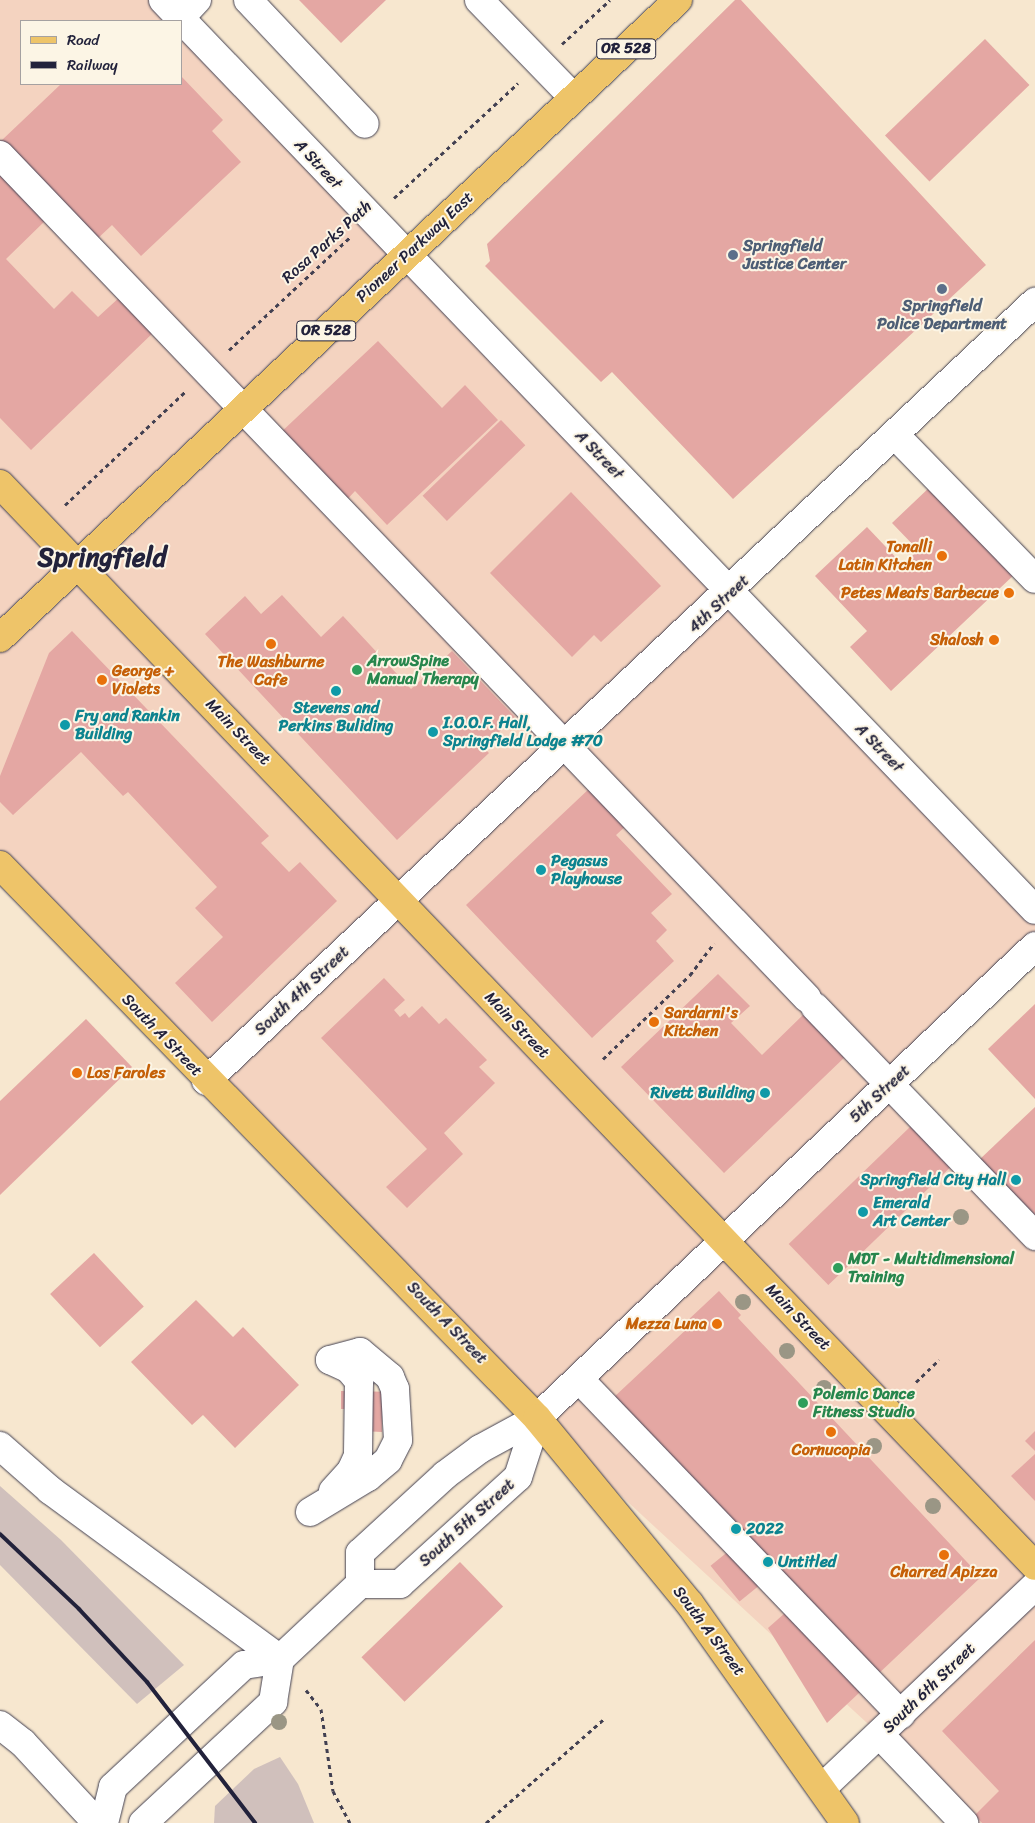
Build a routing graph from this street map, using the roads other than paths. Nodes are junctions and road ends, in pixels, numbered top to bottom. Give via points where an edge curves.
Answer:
1 (248, 0) edge
2 (479, 0) edge
3 (678, 0) edge
4 (180, 6) edge
5 (574, 98) junction
6 (365, 124) dead end
7 (0, 155) edge
8 (406, 255) junction
9 (1035, 302) edge
10 (242, 410) junction
11 (896, 436) junction
12 (0, 484) edge
13 (79, 564) junction
14 (1035, 579) edge
15 (730, 593) junction
16 (0, 638) edge
17 (566, 748) junction
18 (0, 865) edge
19 (398, 901) junction
20 (1035, 910) edge
21 (1035, 946) edge
22 (206, 1081) junction
23 (890, 1084) junction
24 (1035, 1236) edge
25 (725, 1241) junction
26 (330, 1360) joint
27 (579, 1379) junction
28 (537, 1418) junction
29 (0, 1446) edge
30 (1035, 1566) edge
31 (360, 1584) junction
32 (1035, 1586) edge
33 (280, 1659) junction
34 (901, 1715) junction
35 (0, 1725) edge
36 (880, 1735) junction
37 (822, 1788) junction
38 (97, 1823) edge
39 (104, 1823) edge
40 (143, 1823) edge
41 (845, 1823) edge
42 (964, 1823) edge

1 - 6 street
2 - 5 street
3 - 5 main road, Pioneer Parkway East / OR 528
4 - 8 street, A Street
5 - 8 main road, Pioneer Parkway East / OR 528
7 - 10 street
8 - 10 main road, Pioneer Parkway East / OR 528
8 - 15 street, A Street
9 - 11 street, 4th Street
10 - 13 main road, Pioneer Parkway East / OR 528
10 - 17 street
11 - 14 street
11 - 15 street, 4th Street
12 - 13 main road, Main Street
13 - 16 main road, Pioneer Parkway East / OR 528
13 - 19 main road, Main Street
15 - 17 street, 4th Street
15 - 20 street, A Street
17 - 19 street, 4th Street
17 - 23 street
18 - 22 main road, South A Street
19 - 22 street, South 4th Street
19 - 25 main road, Main Street
21 - 23 street, 5th Street
22 - 28 main road, South A Street via 320,1190
23 - 24 street
23 - 25 street, 5th Street
25 - 27 street, South 5th Street
25 - 30 main road, Main Street
26 - 26 street via 349,1369 359,1381 359,1448 351,1472 310,1512 368,1477 388,1460 398,1440 395,1389 390,1377 360,1352
27 - 28 street, South 5th Street
27 - 34 street
28 - 31 street, South 5th Street via 480,1449 452,1470 365,1548 360,1554
28 - 31 street, South 5th Street via 518,1477 400,1584
28 - 37 main road, South A Street via 690,1604
29 - 33 street via 50,1490
31 - 33 street
32 - 34 street, South 6th Street
33 - 39 street via 244,1665 180,1724 113,1787
33 - 40 street via 272,1702
34 - 36 street, South 6th Street
35 - 38 street via 23,1743
36 - 37 street, South 6th Street
36 - 42 street
37 - 41 main road, South A Street

